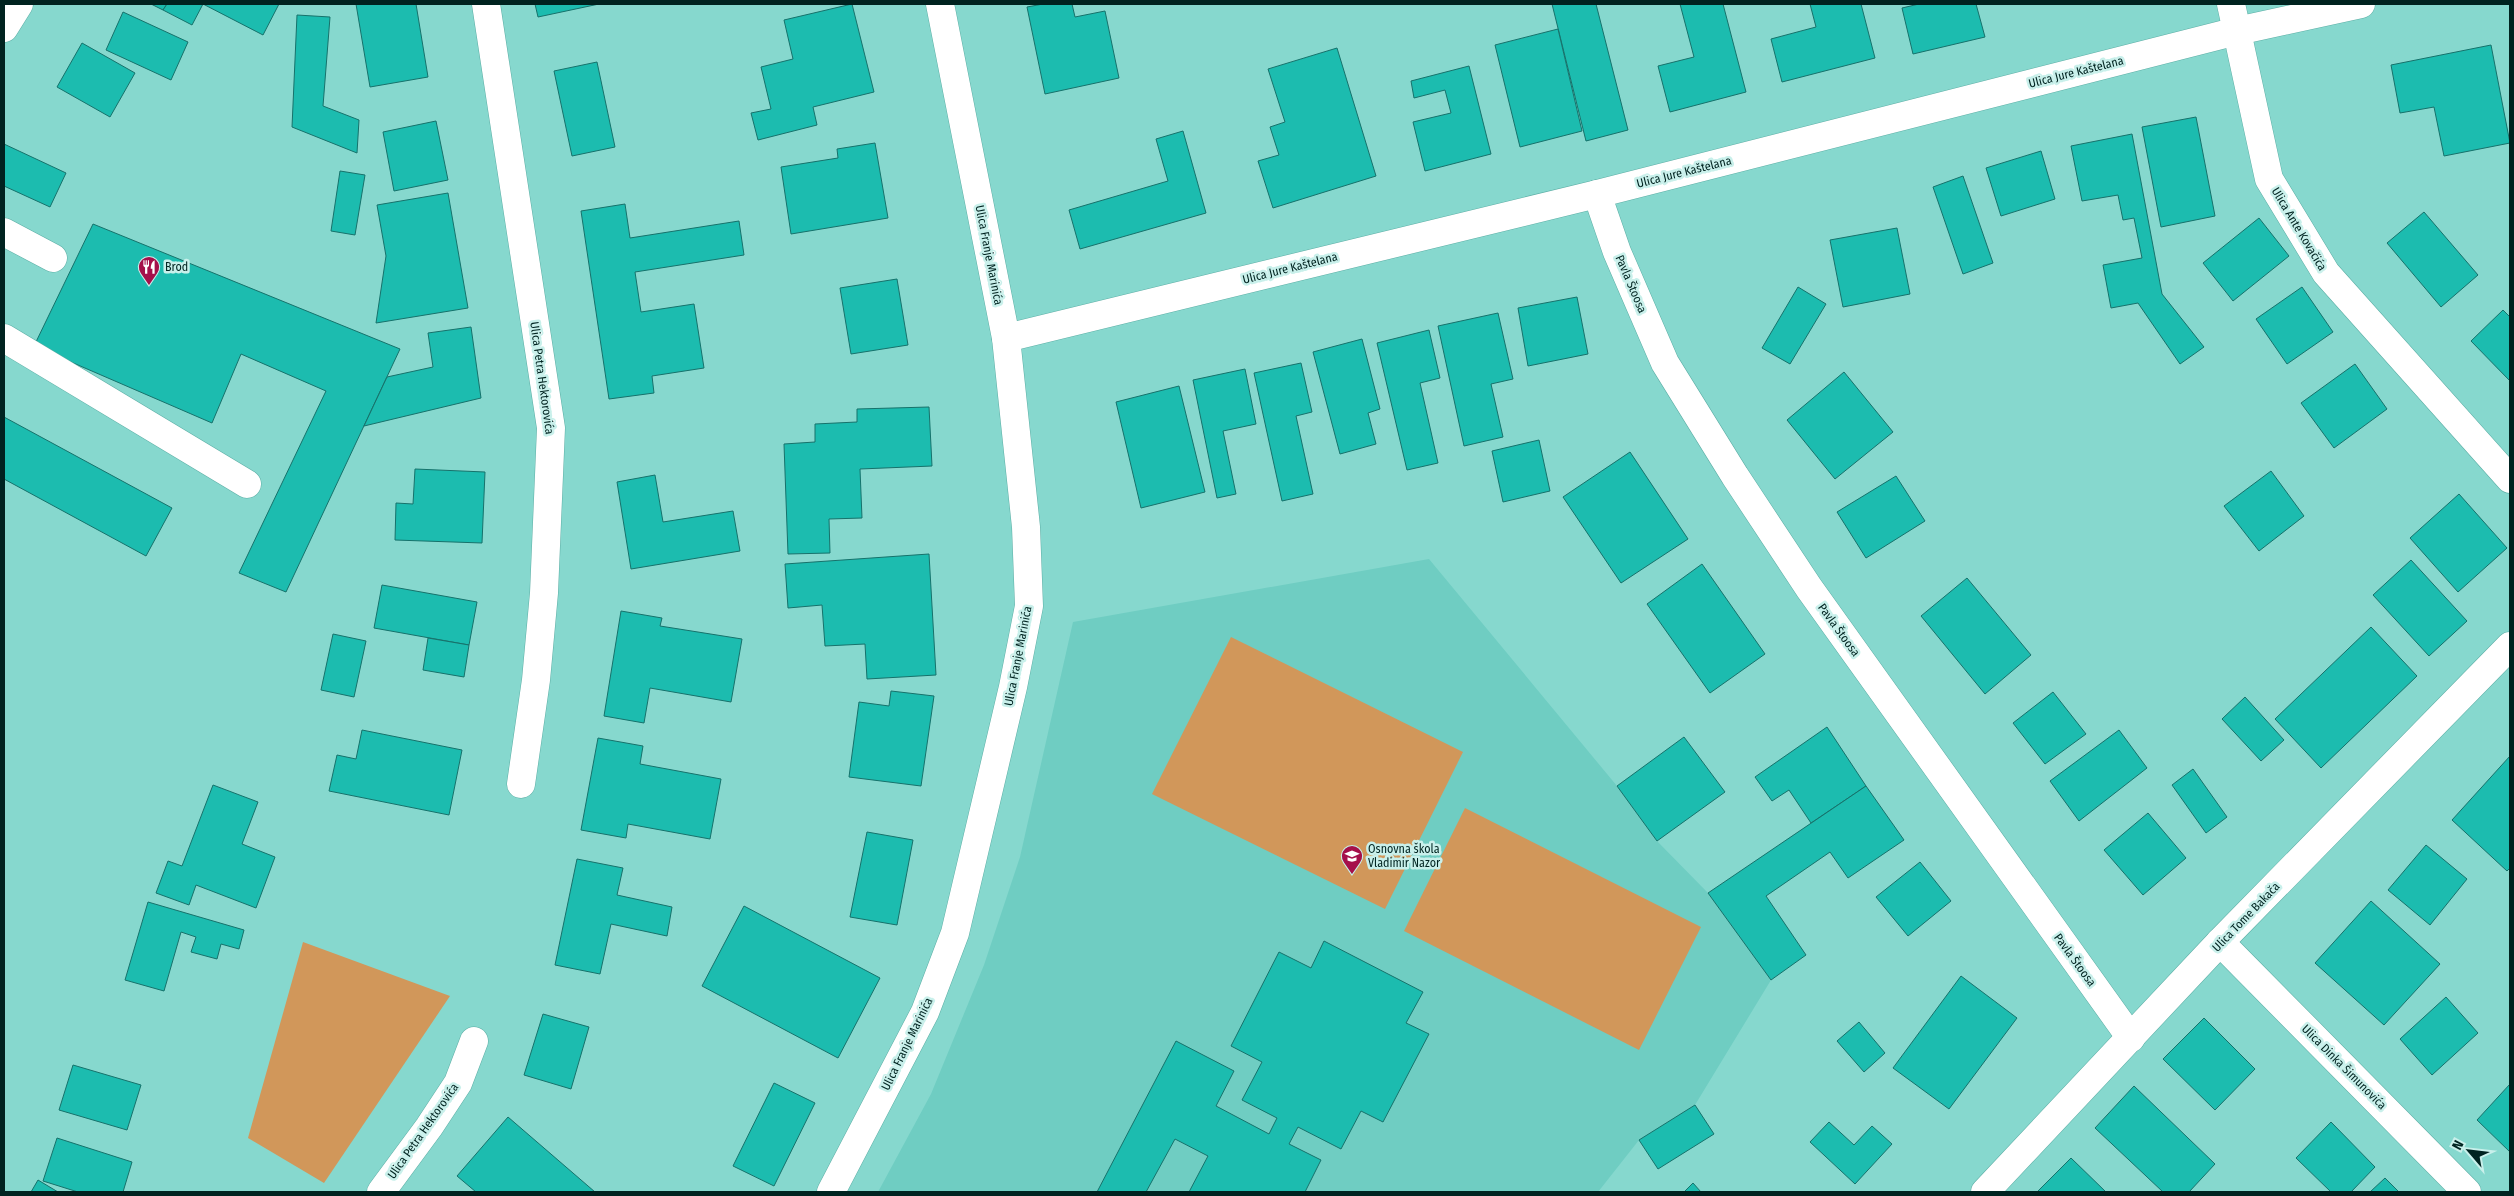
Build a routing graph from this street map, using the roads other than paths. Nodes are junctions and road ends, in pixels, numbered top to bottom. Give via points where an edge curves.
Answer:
1 (19, 4) edge
2 (486, 4) edge
3 (940, 4) edge
4 (2231, 4) edge
5 (2361, 4) edge
6 (4, 28) edge
7 (2237, 31) junction
8 (1598, 194) junction
9 (4, 232) edge
10 (53, 258) dead end
11 (4, 338) edge
12 (1006, 338) junction
13 (2510, 479) edge
14 (247, 484) dead end
15 (2510, 646) edge
16 (521, 784) dead end
17 (2220, 942) junction
18 (2131, 1038) junction
19 (474, 1041) dead end
20 (381, 1192) edge
21 (831, 1192) edge
22 (1985, 1192) edge
23 (2467, 1192) edge

1 - 6 street
2 - 16 street, Ulica Petra Hektorovića via 551,428 544,593 534,697
3 - 12 street, Ulica Franje Marinića
4 - 7 street, Ulica Ante Kovačića
5 - 7 street, Ulica Jure Kaštelana
7 - 8 street, Ulica Jure Kaštelana
7 - 13 street, Ulica Ante Kovačića via 2269,179 2326,274
8 - 12 street, Ulica Jure Kaštelana
8 - 18 street, Pavla Štoosa via 1617,252 1665,363 1734,476 1809,588
9 - 10 street
11 - 14 street
12 - 21 street, Ulica Franje Marinića via 1026,527 1029,606 1015,678 955,933 924,1012
15 - 17 street, Ulica Tome Bakača
17 - 18 street, Ulica Tome Bakača
17 - 23 street, Ulica Dinka Šimunovića
18 - 22 street, Ulica Tome Bakača
19 - 20 street, Ulica Petra Hektorovića via 458,1083

